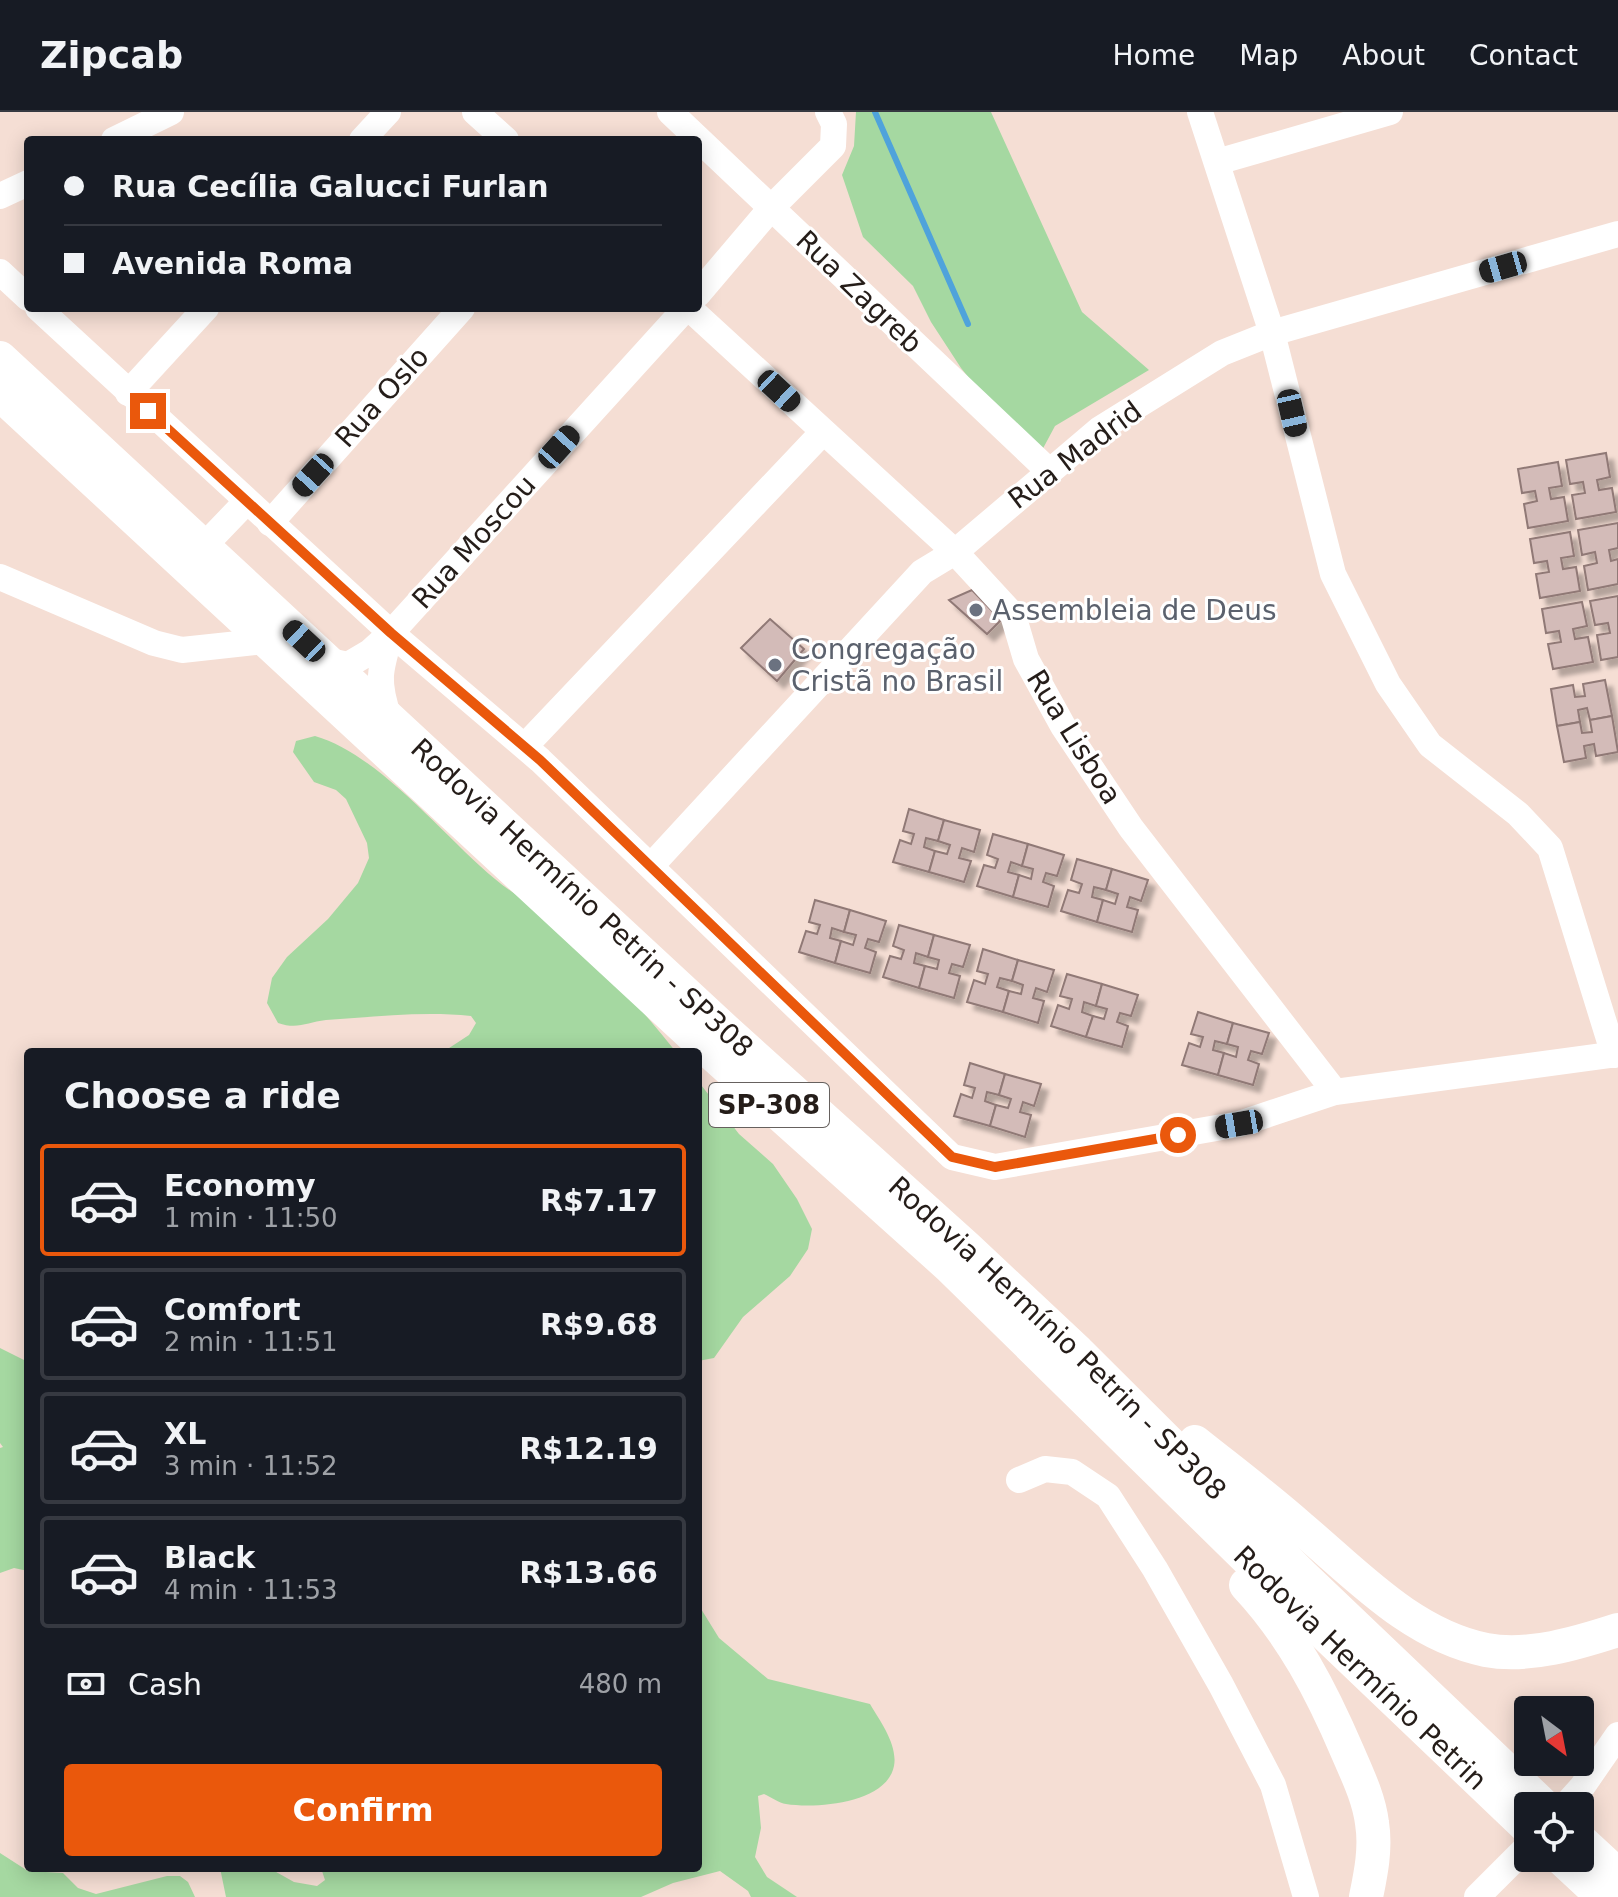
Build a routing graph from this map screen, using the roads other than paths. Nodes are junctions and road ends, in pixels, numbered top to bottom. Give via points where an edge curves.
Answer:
1 (171, 112) edge
2 (388, 112) edge
3 (475, 112) edge
4 (670, 112) edge
5 (828, 112) edge
6 (1200, 112) edge
7 (1390, 112) edge
8 (122, 136) edge
9 (366, 136) edge
10 (502, 136) edge
11 (696, 136) edge
12 (702, 142) edge
13 (1217, 162) junction
14 (24, 185) edge
15 (0, 196) edge
16 (772, 207) junction
17 (1618, 234) edge
18 (0, 272) edge
19 (702, 289) edge
20 (24, 294) edge
21 (42, 312) edge
22 (202, 312) edge
23 (458, 312) edge
24 (683, 312) edge
25 (691, 312) edge
26 (1272, 333) junction
27 (0, 358) edge
28 (128, 393) junction
29 (0, 394) edge
30 (823, 432) junction
31 (1049, 471) junction
32 (247, 501) junction
33 (270, 523) junction
34 (203, 547) junction
35 (955, 552) junction
36 (0, 577) edge
37 (391, 633) junction
38 (265, 641) junction
39 (325, 660) junction
40 (389, 718) junction
41 (525, 746) junction
42 (651, 866) junction
43 (1616, 1054) edge
44 (1335, 1092) junction
45 (1078, 1352) junction
46 (1075, 1389) junction
47 (1019, 1480) dead end
48 (1618, 1630) edge
49 (1618, 1735) edge
50 (1618, 1764) edge
51 (1556, 1792) edge
52 (1572, 1792) edge
53 (1577, 1792) edge
54 (1514, 1841) edge
55 (1594, 1853) edge
56 (1514, 1857) edge
57 (1514, 1860) edge
58 (1576, 1872) edge
59 (1618, 1875) edge
60 (1306, 1897) edge
61 (1366, 1897) edge
62 (1477, 1897) edge
63 (1489, 1897) edge
64 (1603, 1897) edge

1 - 8 street
2 - 9 street
3 - 10 street
4 - 11 street, Rua Zagreb
5 - 16 street via 834,124 833,146
6 - 13 street
7 - 13 street
12 - 16 street, Rua Zagreb
13 - 26 street
14 - 15 street
16 - 19 street
16 - 31 street, Rua Zagreb
17 - 26 street, Rua Madrid
18 - 20 street
21 - 28 street
22 - 28 street
23 - 33 street, Rua Oslo
24 - 37 street, Rua Moscou
25 - 30 street, Rua Lisboa
26 - 31 street, Rua Madrid via 1222,353 1100,429
26 - 43 street via 1333,574 1388,684 1430,745 1518,814 1550,848
27 - 34 main road, Rodovia Hermínio Petrin - SP308 / SP-308
28 - 32 street
29 - 38 main road, Rodovia Hermínio Petrin / SP-308
30 - 35 street, Rua Lisboa
30 - 41 street
31 - 35 street, Rua Madrid
32 - 33 street
32 - 34 street
33 - 37 street
34 - 39 main road, Rodovia Hermínio Petrin - SP308 / SP-308
35 - 42 street, Rua Madrid via 922,572
35 - 44 street, Rua Lisboa via 1013,615 1026,659 1063,726 1131,828
36 - 38 street via 182,650
37 - 39 street, Rua Moscou via 348,665
37 - 40 street via 380,670
37 - 41 street
38 - 46 main road, Rodovia Hermínio Petrin / SP-308 via 950,1267
39 - 40 main road, Rodovia Hermínio Petrin - SP308 / SP-308
40 - 45 main road, Rodovia Hermínio Petrin - SP308 / SP-308
41 - 42 street
42 - 44 street via 952,1157 995,1167 1239,1124
43 - 44 street
45 - 48 main road via 1257,1491 1400,1612 1454,1641 1522,1651
45 - 51 main road, Rodovia Hermínio Petrin - SP308 / SP-308 via 1303,1576
46 - 54 main road, Rodovia Hermínio Petrin / SP-308 via 1284,1595
46 - 61 main road via 1273,1614 1324,1697 1366,1793 1373,1825
47 - 60 street via 1045,1469 1072,1472 1108,1496 1155,1569 1273,1785
49 - 52 street
50 - 53 street
55 - 59 main road
56 - 62 street
57 - 63 street
58 - 64 main road

